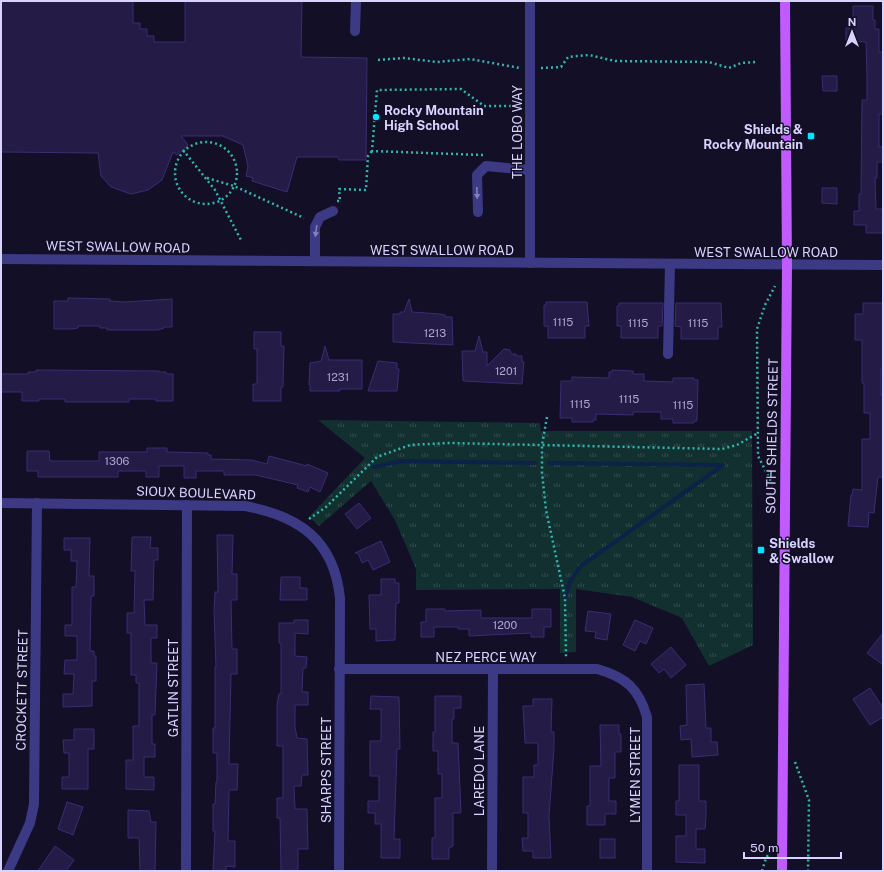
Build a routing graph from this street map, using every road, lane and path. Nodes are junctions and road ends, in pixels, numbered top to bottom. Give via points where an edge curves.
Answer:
1 (356, 1) edge
2 (530, 1) edge
3 (785, 1) edge
4 (355, 31) dead end
5 (378, 60) dead end
6 (757, 62) dead end
7 (530, 69) junction
8 (530, 107) junction
9 (184, 151) junction
10 (372, 151) junction
11 (490, 155) dead end
12 (530, 170) junction
13 (206, 178) junction
14 (234, 186) junction
15 (221, 200) junction
16 (333, 206) joint
17 (478, 212) dead end
18 (309, 214) dead end
19 (304, 218) junction
20 (304, 226) dead end
21 (241, 240) dead end
22 (1, 258) edge
23 (315, 261) junction
24 (530, 263) junction
25 (670, 264) junction
26 (787, 265) junction
27 (883, 265) edge
28 (777, 282) dead end
29 (668, 354) dead end
30 (547, 417) dead end
31 (758, 433) junction
32 (542, 445) junction
33 (1, 503) edge
34 (37, 503) junction
35 (186, 505) junction
36 (784, 505) junction
37 (300, 525) junction
38 (339, 670) junction
39 (493, 670) junction
40 (566, 670) junction
41 (630, 684) joint
42 (783, 744) junction
43 (8, 871) edge
44 (186, 871) edge
45 (339, 871) edge
46 (492, 871) edge
47 (648, 871) edge
48 (782, 871) edge
49 (808, 871) edge

1 - 4 street
2 - 7 street, THE LOBO WAY
3 - 26 main road, SOUTH SHIELDS STREET
5 - 7 path via 404,58 437,62 470,59
6 - 7 path via 729,68 709,62 615,61 589,56 568,57 561,67
7 - 8 street, THE LOBO WAY
8 - 10 path via 484,106 461,89 378,90
8 - 12 street, THE LOBO WAY
9 - 13 path
9 - 14 path via 202,142 211,142 226,149 235,162 237,178
9 - 15 path via 177,162 176,170 178,186 183,193 201,203
10 - 11 path
10 - 16 path via 368,156 366,190 339,189 340,201
12 -> 17 street via 486,166 477,175
12 - 24 street, THE LOBO WAY
13 - 14 path
13 - 15 path
14 - 15 path
14 - 19 path
15 - 21 path
16 -> 23 street via 320,217 315,227
18 - 19 path
19 - 20 path
22 - 23 street, WEST SWALLOW ROAD
23 - 24 street, WEST SWALLOW ROAD
24 - 25 street, WEST SWALLOW ROAD
25 - 26 street, WEST SWALLOW ROAD
25 - 29 street
26 - 27 street, WEST SWALLOW ROAD
26 - 36 main road, SOUTH SHIELDS STREET
28 - 31 path via 765,305 757,329
30 - 32 path
31 - 32 path via 737,445 722,449
31 - 36 path via 758,456
32 - 37 path via 410,445 377,457 326,507
32 - 40 path via 546,510 565,598
33 - 34 street, SIOUX BOULEVARD
34 - 35 street, SIOUX BOULEVARD
34 - 43 street, CROCKETT STREET via 34,804 30,823
35 - 37 street, SIOUX BOULEVARD via 245,506 269,510
35 - 44 street, GATLIN STREET
36 - 42 main road, SOUTH SHIELDS STREET
37 - 38 street, SIOUX BOULEVARD via 321,545 334,570 340,598
38 - 39 street, NEZ PERCE WAY
38 - 45 street, SHARPS STREET
39 - 40 street, NEZ PERCE WAY
39 - 46 street, LAREDO LANE
40 - 41 street, NEZ PERCE WAY via 597,670 611,673
41 - 47 street, LYMEN STREET via 643,703 647,717
42 - 48 main road, SOUTH SHIELDS STREET
42 - 49 path via 796,764 809,800

